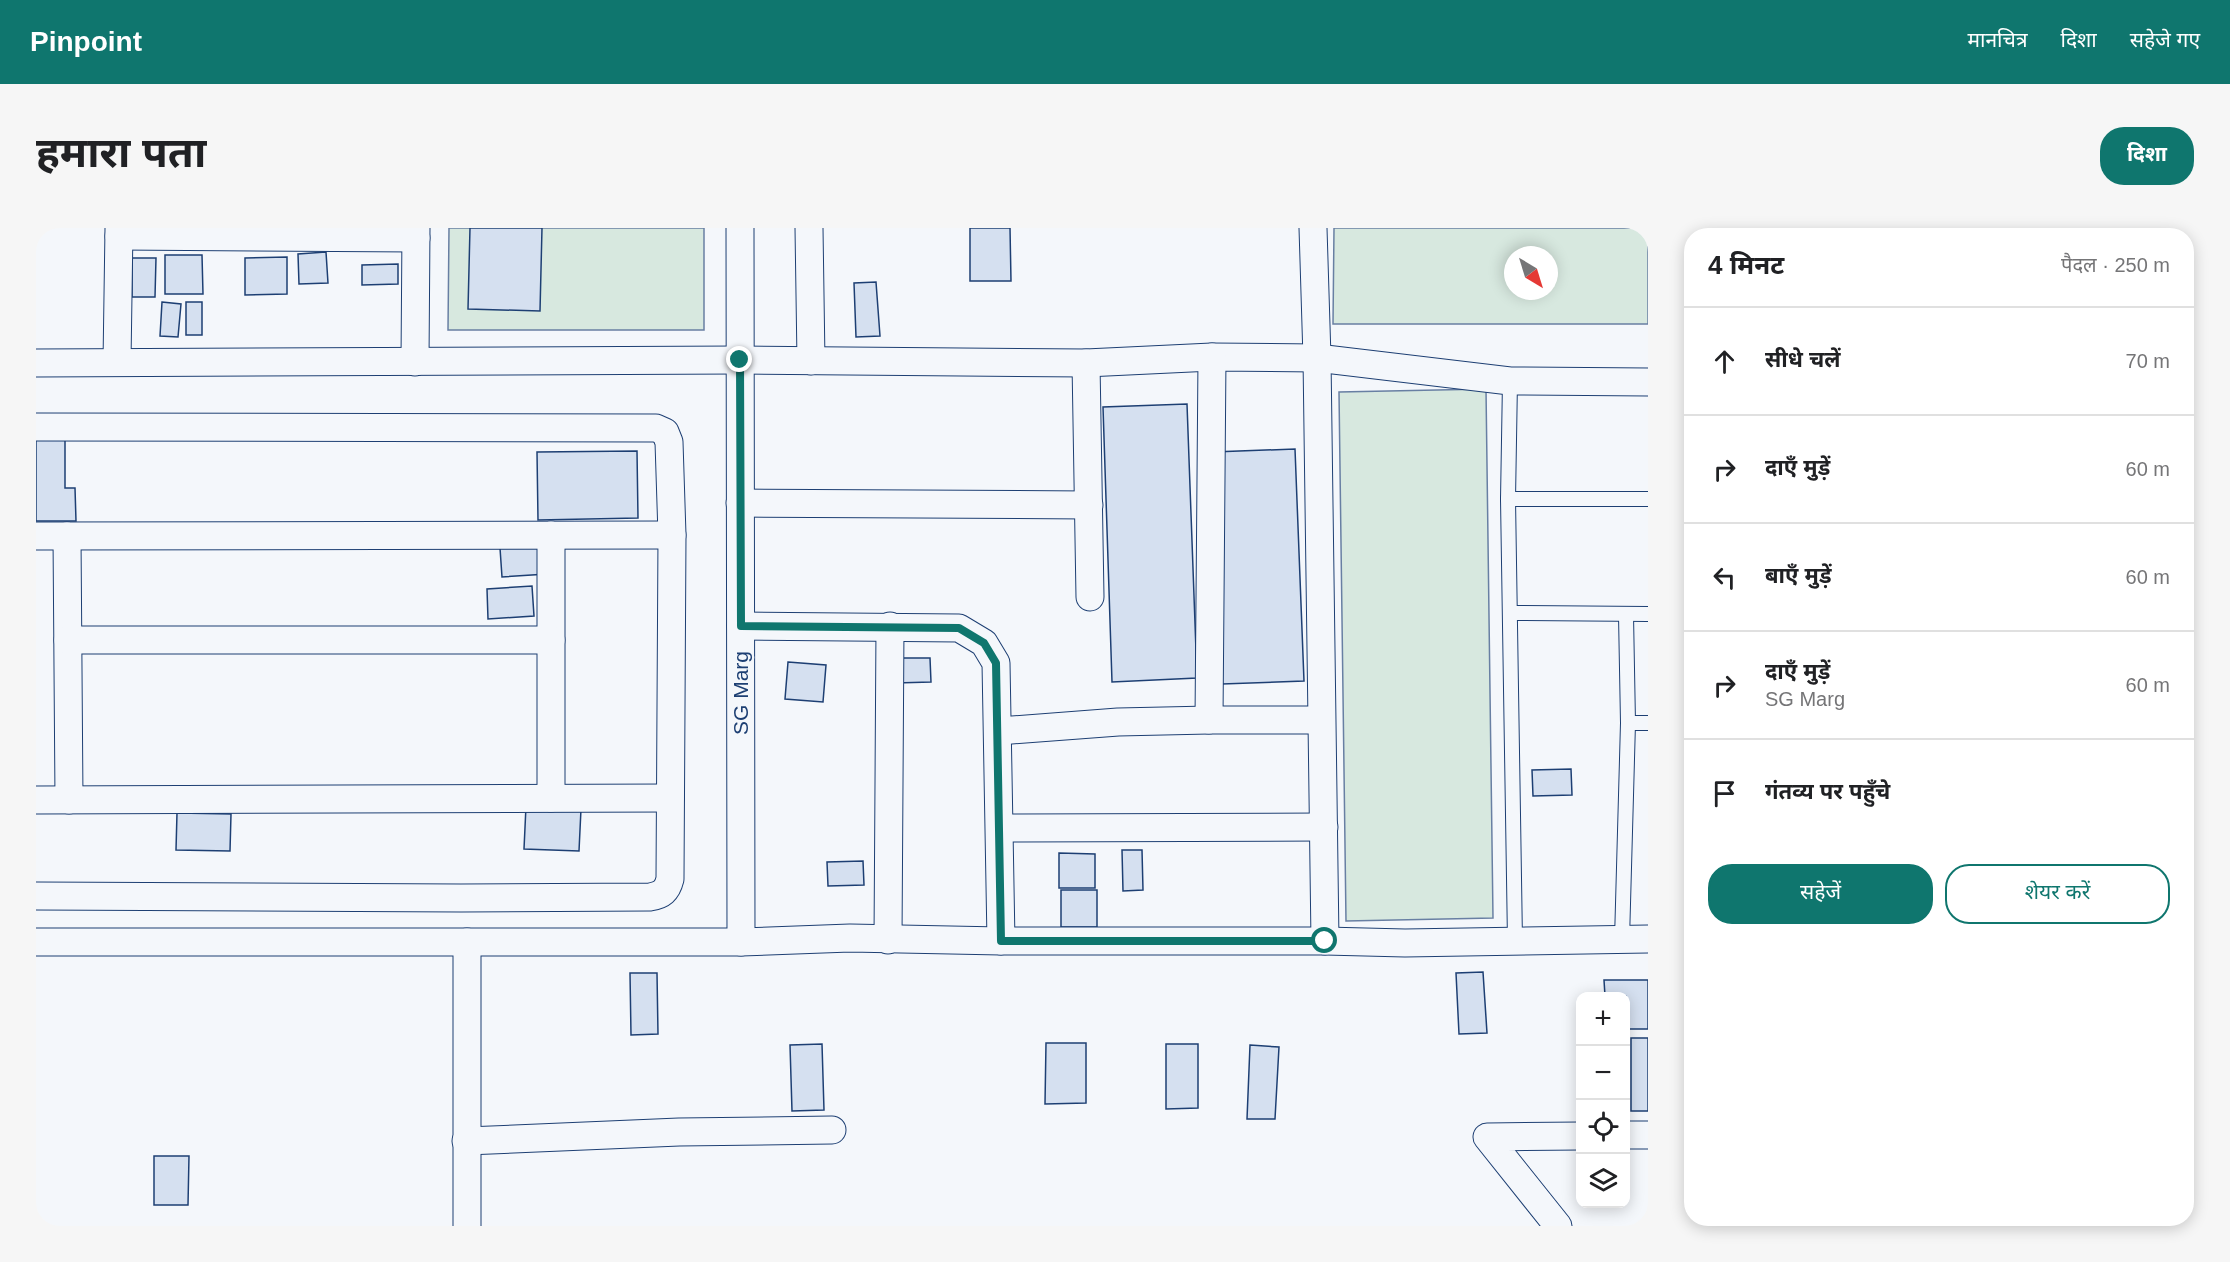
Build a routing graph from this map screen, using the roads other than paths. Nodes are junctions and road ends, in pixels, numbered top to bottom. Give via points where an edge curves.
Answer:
1 (740, 228) edge
2 (809, 228) edge
3 (1313, 228) edge
4 (119, 232) edge
5 (416, 233) edge
6 (1212, 357) junction
7 (1317, 358) junction
8 (740, 360) junction
9 (811, 361) junction
10 (117, 362) junction
11 (416, 362) junction
12 (36, 363) edge
13 (1086, 363) junction
14 (1510, 381) junction
15 (1648, 382) edge
16 (36, 427) edge
17 (1509, 499) junction
18 (1648, 499) edge
19 (740, 503) junction
20 (1089, 505) junction
21 (551, 535) junction
22 (672, 535) junction
23 (36, 536) edge
24 (67, 536) junction
25 (1090, 597) dead end
26 (1510, 613) junction
27 (1648, 614) edge
28 (1626, 615) junction
29 (741, 626) junction
30 (890, 626) junction
31 (68, 640) junction
32 (551, 640) junction
33 (1209, 720) junction
34 (1321, 720) junction
35 (1628, 723) junction
36 (1648, 723) edge
37 (999, 731) junction
38 (551, 798) junction
39 (670, 798) junction
40 (36, 800) edge
41 (69, 800) junction
42 (1324, 827) junction
43 (1000, 828) junction
44 (36, 896) edge
45 (496, 897) junction
46 (1635, 939) edge
47 (888, 940) junction
48 (1001, 941) junction
49 (1325, 941) junction
50 (1515, 941) junction
51 (36, 942) edge
52 (467, 942) junction
53 (496, 942) junction
54 (741, 942) junction
55 (832, 1130) dead end
56 (1630, 1135) edge
57 (1648, 1135) edge
58 (1576, 1136) edge
59 (466, 1141) junction
60 (467, 1226) edge
61 (1558, 1226) edge

1 - 8 street, SG Marg
2 - 9 street
3 - 7 street
4 - 5 street
4 - 10 street
5 - 11 street
6 - 7 street
6 - 13 street
6 - 33 street
7 - 14 street
7 - 34 street
8 - 9 street
8 - 11 street
8 - 19 street, SG Marg
9 - 13 street
10 - 11 street
10 - 12 street
13 - 20 street
14 - 15 street
14 - 17 lane
16 - 22 street via 656,428 665,432 669,442
17 - 18 lane
17 - 26 lane
19 - 20 street
19 - 29 street, SG Marg
20 - 25 street
21 - 22 street
21 - 24 street
21 - 32 street
22 - 39 street
23 - 24 street
24 - 31 street
26 - 28 lane
26 - 50 lane
27 - 28 lane
28 - 35 lane
29 - 30 street
29 - 54 street, SG Marg
30 - 37 street via 959,628 984,643 996,663
30 - 47 street
31 - 32 street
31 - 41 street
32 - 38 street
33 - 34 street
33 - 37 street
34 - 42 street
35 - 36 lane
35 - 46 lane
37 - 43 street
38 - 39 street
38 - 41 street
39 - 45 street via 670,879 668,889 660,895
40 - 41 street
42 - 43 street
42 - 49 street
43 - 48 street
44 - 45 street
45 - 53 street
46 - 50 street
47 - 48 street
47 - 54 street
48 - 49 street
49 - 50 street
51 - 52 street
52 - 53 street
52 - 59 street
53 - 54 street
55 - 59 street
56 - 57 street
58 - 61 street via 1487,1137
59 - 60 street

